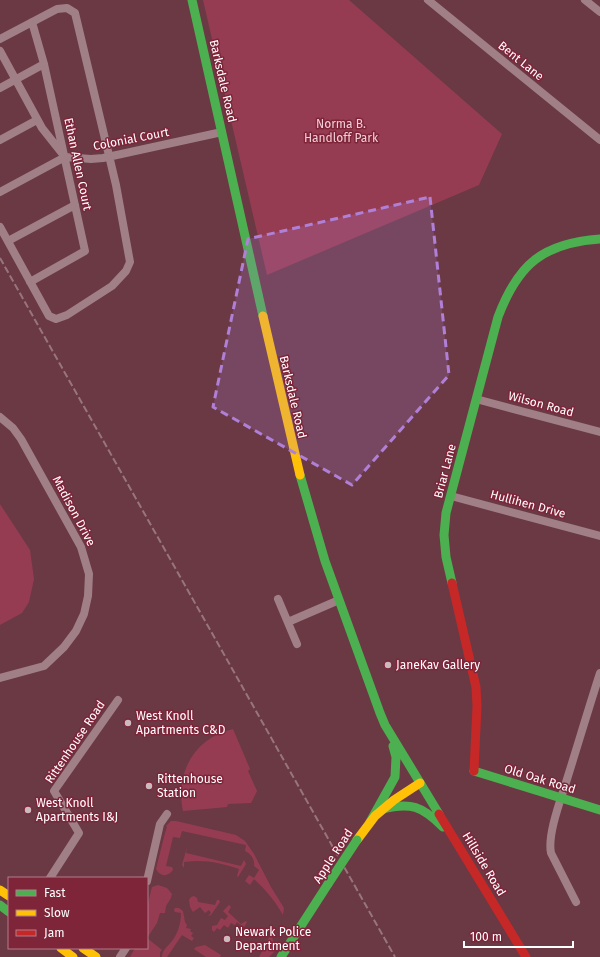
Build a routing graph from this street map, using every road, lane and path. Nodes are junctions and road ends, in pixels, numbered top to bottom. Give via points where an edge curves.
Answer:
1 (192, 0) edge
2 (428, 0) edge
3 (585, 0) edge
4 (600, 12) edge
5 (32, 22) junction
6 (0, 39) edge
7 (0, 51) edge
8 (44, 64) junction
9 (15, 79) junction
10 (0, 88) edge
11 (37, 120) junction
12 (222, 132) junction
13 (0, 140) edge
14 (600, 140) edge
15 (64, 157) junction
16 (110, 157) junction
17 (0, 192) edge
18 (75, 205) junction
19 (0, 227) edge
20 (600, 239) edge
21 (8, 241) junction
22 (30, 282) junction
23 (476, 399) junction
24 (0, 417) edge
25 (600, 432) edge
26 (451, 496) junction
27 (600, 536) edge
28 (278, 599) dead end
29 (339, 600) junction
30 (288, 622) junction
31 (297, 644) dead end
32 (600, 673) edge
33 (0, 678) edge
34 (118, 700) dead end
35 (385, 725) junction
36 (473, 771) joint
37 (420, 783) junction
38 (561, 798) junction
39 (382, 810) junction
40 (600, 810) edge
41 (167, 814) dead end
42 (370, 822) junction
43 (455, 840) junction
44 (51, 877) edge
45 (148, 877) edge
46 (576, 902) dead end
47 (0, 905) edge
48 (8, 911) edge
49 (61, 949) edge
50 (84, 949) edge
51 (73, 957) edge
52 (96, 957) edge
53 (281, 957) edge
54 (526, 957) edge

1 - 12 street, Barksdale Road
2 - 14 street, Bent Lane
3 - 4 street
5 - 6 street
5 - 8 street, Ethan Allen Court
5 - 16 street via 57,9 68,8 75,13
7 - 9 street
8 - 9 street
8 - 15 street, Ethan Allen Court
9 - 10 street
9 - 11 street
11 - 13 street
11 - 15 street
12 - 16 street, Colonial Court
12 - 29 street, Barksdale Road via 295,457 309,511
15 - 16 street, Colonial Court
15 - 17 street
15 - 18 street, Ethan Allen Court
16 - 22 street via 130,262 126,271 112,286 56,319 49,316
18 - 21 street
18 - 22 street, Ethan Allen Court via 85,252
19 - 21 street
20 - 23 street, Briar Lane via 576,240 552,249 533,261 515,280 503,301
21 - 22 street
23 - 25 street, Wilson Road
23 - 26 street, Briar Lane
24 - 33 street, Madison Drive via 21,439 81,547 89,574 89,585 84,614 64,647 44,666
26 - 27 street, Hullihen Drive
26 - 36 street, Briar Lane via 444,524 444,545 476,692
28 - 30 street
29 - 30 street
29 - 35 street, Barksdale Road
30 - 31 street
32 - 38 street
34 - 44 street, Rittenhouse Road via 54,791 79,833
35 - 37 street, Barksdale Road
35 - 42 street via 396,757 395,777
36 - 38 street, Old Oak Road
37 - 39 street, Apple Road
37 - 43 street, Hillside Road
38 - 40 street, Old Oak Road
38 - 46 street via 550,838 551,853
39 - 42 street, Apple Road
39 - 43 street via 408,804 417,807 426,811
41 - 45 street via 160,824
42 - 53 street, Apple Road, bridge
43 - 54 street, Hillside Road
47 - 48 street
49 - 51 street
50 - 52 street

